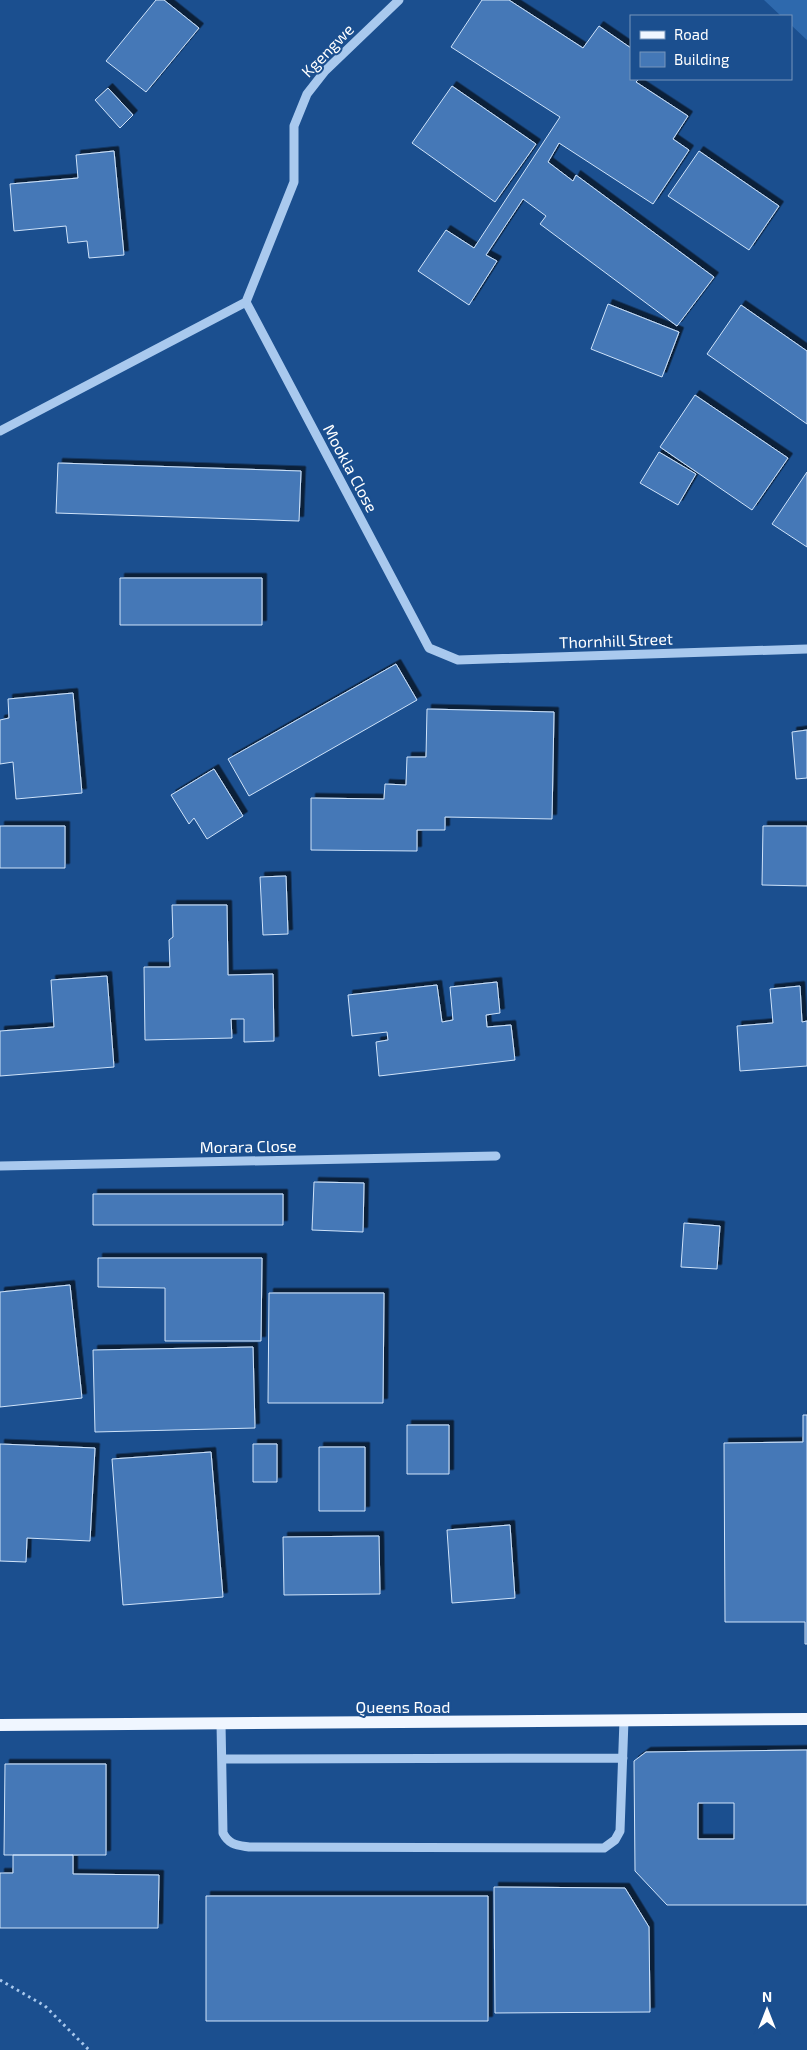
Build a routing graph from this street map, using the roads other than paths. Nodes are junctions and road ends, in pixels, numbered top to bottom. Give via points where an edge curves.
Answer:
1 (399, 0) edge
2 (246, 302) junction
3 (0, 431) edge
4 (430, 648) joint
5 (807, 649) edge
6 (496, 1156) dead end
7 (0, 1166) edge
8 (807, 1719) edge
9 (624, 1720) junction
10 (221, 1723) junction
11 (0, 1725) edge
12 (623, 1758) junction
13 (222, 1759) junction

1 - 2 street, Kgengwe via 325,71 307,94 294,126 294,182
2 - 3 street
2 - 4 street, Mookla Close
4 - 5 street, Thornhill Street via 458,660
6 - 7 street, Morara Close
8 - 9 main road, Queens Road
9 - 10 main road, Queens Road
9 - 12 street
10 - 11 main road, Queens Road
10 - 13 street
12 - 13 street
12 - 13 street via 620,1831 615,1840 604,1848 249,1847 233,1844 223,1832

